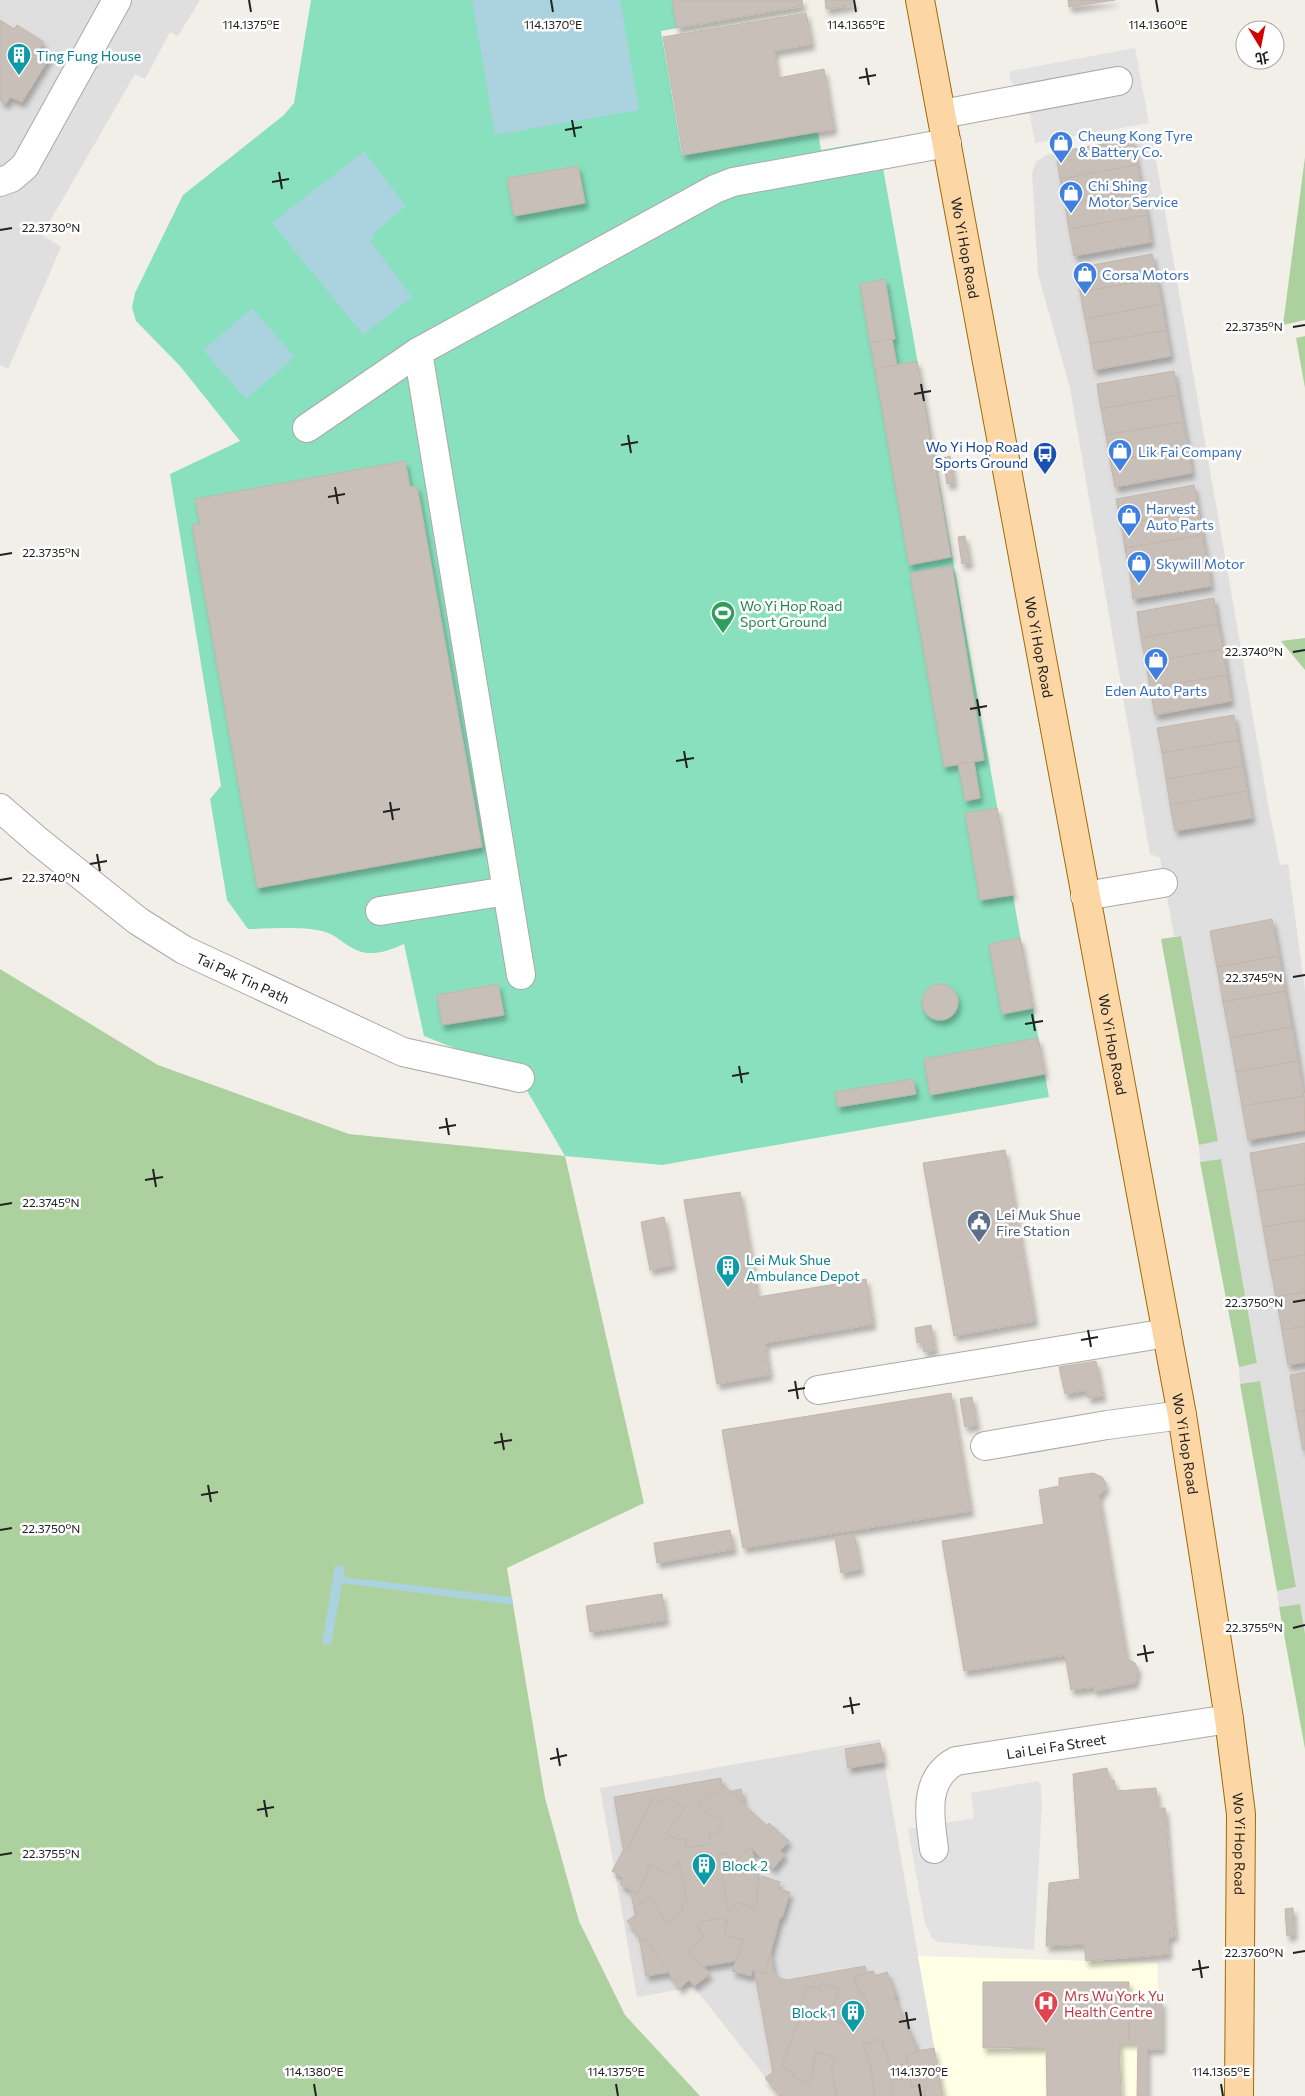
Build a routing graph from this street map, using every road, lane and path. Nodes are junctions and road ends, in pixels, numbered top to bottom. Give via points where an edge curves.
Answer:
1 (116, 0) edge
2 (920, 0) edge
3 (1118, 81) dead end
4 (942, 114) junction
5 (947, 143) junction
6 (0, 182) edge
7 (418, 352) junction
8 (307, 428) dead end
9 (0, 808) edge
10 (1164, 883) dead end
11 (507, 892) junction
12 (1085, 896) junction
13 (380, 910) dead end
14 (521, 975) dead end
15 (520, 1078) dead end
16 (1167, 1333) junction
17 (818, 1390) dead end
18 (1182, 1416) junction
19 (985, 1446) dead end
20 (1229, 1719) junction
21 (933, 1837) dead end
22 (1239, 2096) edge

1 - 6 street via 25,166 11,178
2 - 4 main road, Wo Yi Hop Road
3 - 4 street
4 - 5 main road, Wo Yi Hop Road
5 - 7 street via 733,182 714,189
5 - 12 main road, Wo Yi Hop Road
7 - 8 street
7 - 11 street
9 - 15 street, Tai Pak Tin Path via 138,921 184,950 403,1052
10 - 12 street
11 - 13 street
11 - 14 street
12 - 16 main road, Wo Yi Hop Road
16 - 17 street
16 - 18 main road, Wo Yi Hop Road
18 - 19 street
18 - 20 main road, Wo Yi Hop Road
20 - 21 street, Lai Lei Fa Street via 956,1761 937,1778 930,1810
20 - 22 main road, Wo Yi Hop Road via 1241,1814

